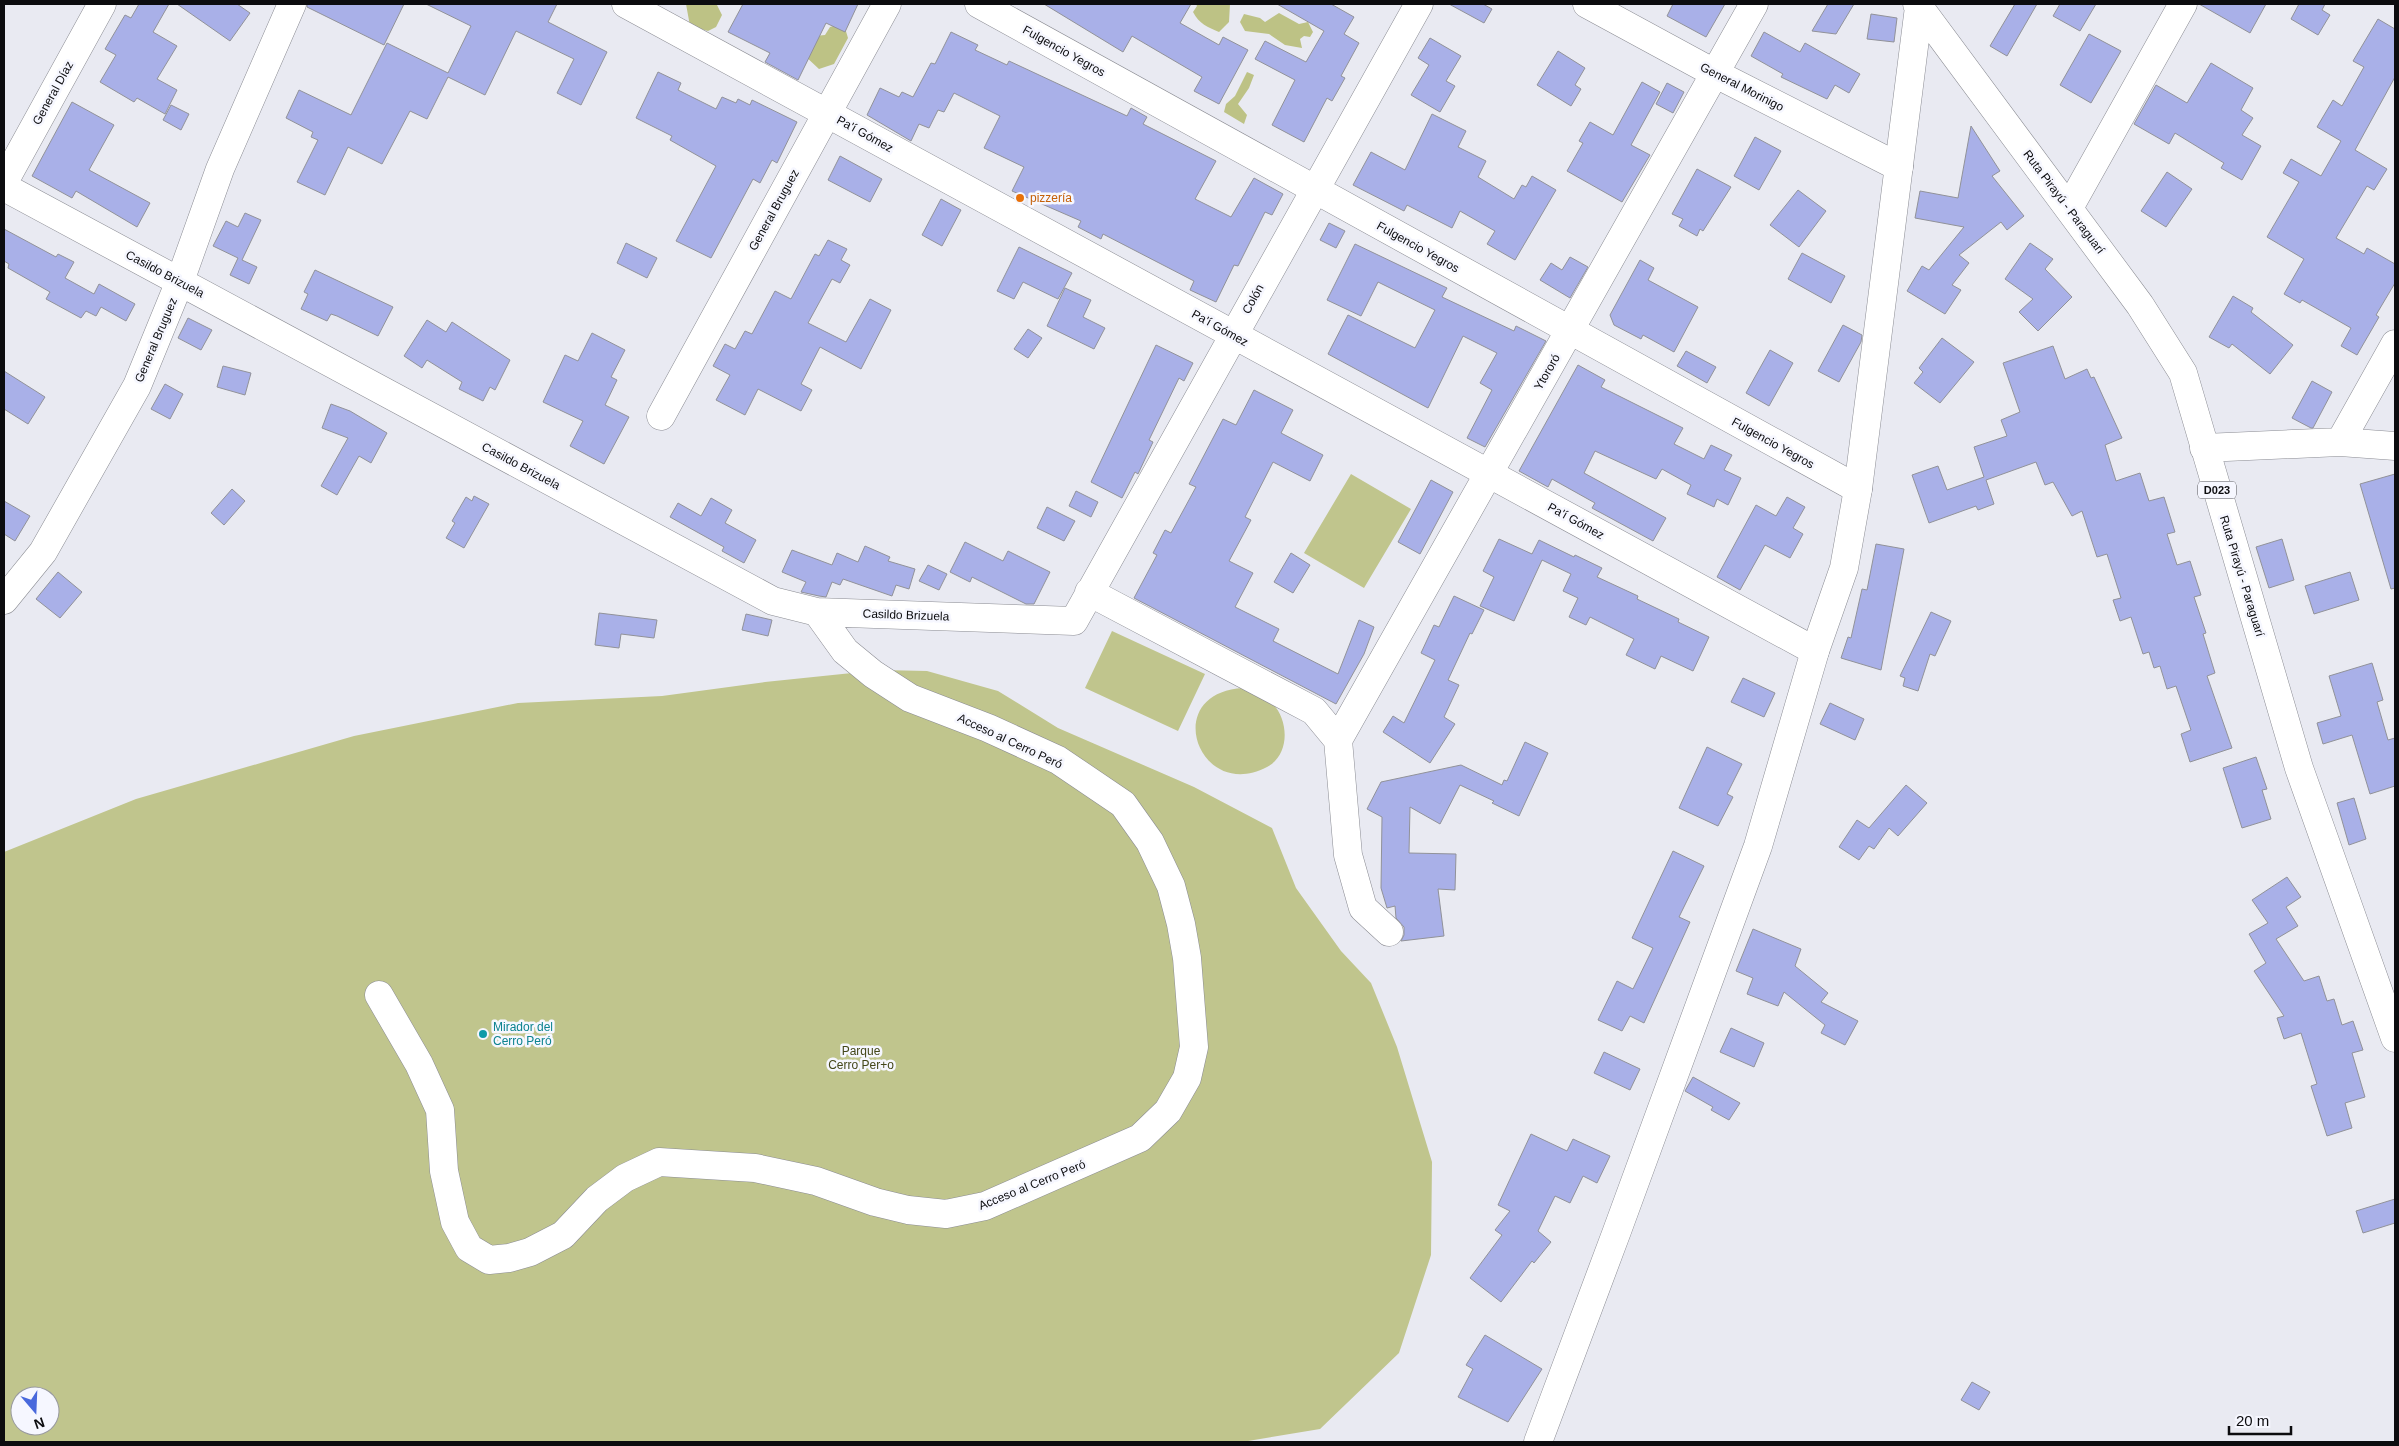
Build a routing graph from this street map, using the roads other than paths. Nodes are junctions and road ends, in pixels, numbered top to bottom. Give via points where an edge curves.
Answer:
1 (102, 4) edge
2 (292, 4) edge
3 (626, 4) edge
4 (887, 4) edge
5 (979, 4) edge
6 (1419, 4) edge
7 (1587, 4) edge
8 (1754, 4) edge
9 (2183, 4) edge
10 (1918, 5) edge
11 (1716, 74) junction
12 (827, 113) junction
13 (1899, 168) junction
14 (4, 182) edge
15 (4, 187) edge
16 (1315, 189) junction
17 (2069, 208) junction
18 (180, 282) junction
19 (1570, 331) junction
20 (1233, 334) junction
21 (2395, 344) edge
22 (661, 416) dead end
23 (2340, 442) junction
24 (2395, 446) edge
25 (2204, 448) junction
26 (1489, 474) junction
27 (1858, 489) junction
28 (1089, 592) junction
29 (4, 600) edge
30 (817, 612) junction
31 (1074, 621) joint
32 (1815, 651) junction
33 (1338, 740) junction
34 (1389, 932) dead end
35 (379, 995) dead end
36 (2395, 1038) edge
37 (1538, 1442) edge

1 - 14 street, General Díaz
2 - 18 street, General Bruguez via 220,169
3 - 12 street, Pa'í Gómez
4 - 12 street, General Bruguez
5 - 16 street, Fulgencio Yegros
6 - 16 street, Colón
7 - 11 street, General Morinigo
8 - 11 street, Ytororó
9 - 17 street
10 - 13 street
10 - 17 street, Ruta Pirayú - Paraguarí / D023
11 - 13 street, General Morinigo
11 - 19 street, Ytororó
12 - 20 street, Pa'í Gómez
12 - 22 street, General Bruguez
13 - 27 street
15 - 18 street, Casildo Brizuela
16 - 19 street, Fulgencio Yegros
16 - 20 street, Colón
17 - 25 street, Ruta Pirayú - Paraguarí / D023 via 2140,305 2183,373
18 - 29 street, General Bruguez via 136,386 77,494 44,552
18 - 30 street, Casildo Brizuela via 773,600
19 - 26 street, Ytororó
19 - 27 street, Fulgencio Yegros
20 - 26 street, Pa'í Gómez
20 - 28 street, Colón
21 - 23 street
23 - 24 street
23 - 25 street
25 - 36 street, Ruta Pirayú - Paraguarí / D023 via 2299,768
26 - 32 street, Pa'í Gómez
26 - 33 street, Ytororó
27 - 32 street via 1844,568
28 - 31 street, Colón
28 - 33 street via 1314,711
30 - 31 street, Casildo Brizuela
30 - 35 street, Acceso al Cerro Peró via 845,652 873,674 910,698 1058,760 1123,804 1150,842 1171,886 1182,924 1194,1047 1187,1078 1168,1111 1140,1138 985,1206 946,1214 908,1210 816,1181 755,1168 658,1162 625,1178 597,1200 564,1235 509,1258 489,1260 469,1248 458,1229 444,1171 440,1110 419,1064
32 - 37 street via 1758,846
33 - 34 street via 1348,855 1363,908

